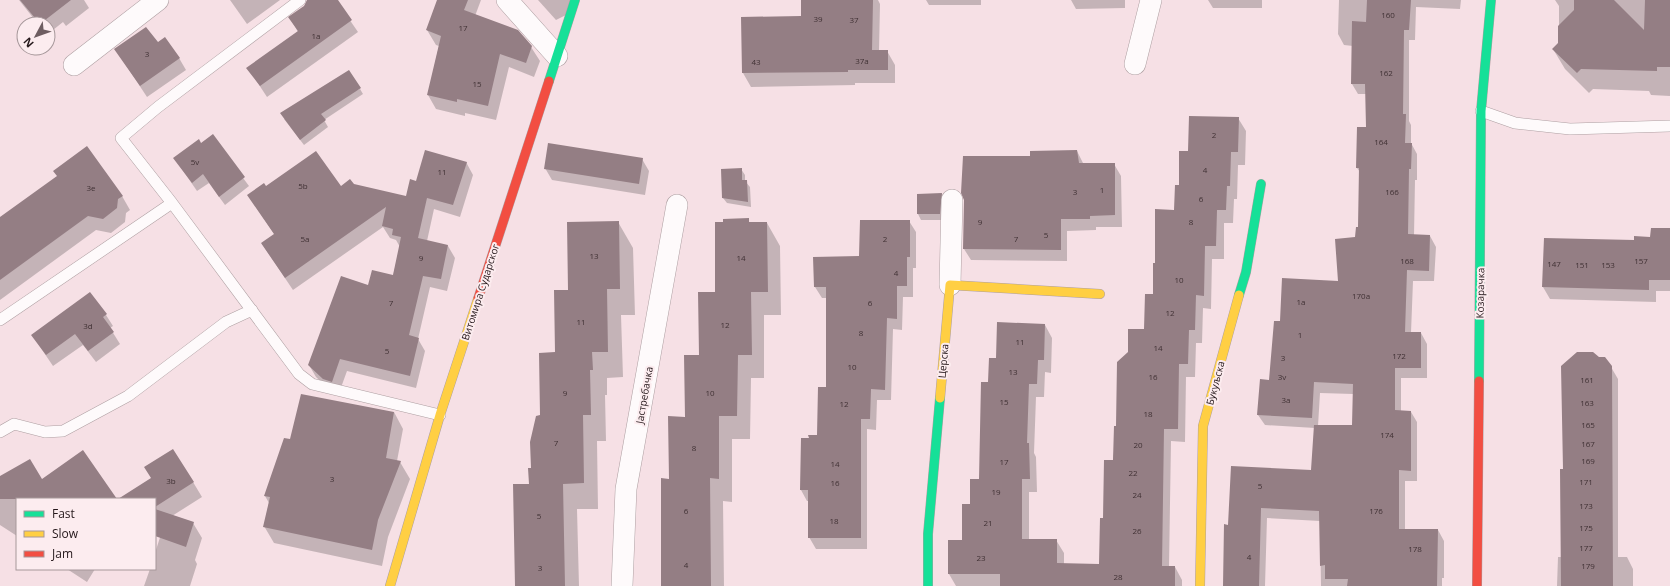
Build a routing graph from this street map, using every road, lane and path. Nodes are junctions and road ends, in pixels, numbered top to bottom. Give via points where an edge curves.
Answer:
1 (158, 0) edge
2 (300, 0) edge
3 (507, 0) edge
4 (575, 0) edge
5 (1151, 0) edge
6 (1491, 0) edge
7 (556, 56) junction
8 (1135, 64) dead end
9 (74, 65) dead end
10 (1481, 111) junction
11 (1670, 126) edge
12 (1261, 184) dead end
13 (952, 200) dead end
14 (172, 202) junction
15 (677, 205) dead end
16 (950, 285) junction
17 (1100, 294) dead end
18 (252, 310) junction
19 (0, 320) edge
20 (440, 415) junction
21 (0, 432) edge
22 (390, 586) edge
23 (622, 586) edge
24 (928, 586) edge
25 (1200, 586) edge
26 (1477, 586) edge

1 - 9 street
2 - 14 lane via 121,138
3 - 7 street
4 - 7 street, Витомира Сударског
5 - 8 street
6 - 10 street, Козарачка via 1490,36
7 - 20 street, Витомира Сударског
10 - 11 lane via 1515,123 1570,129
10 - 26 street, Козарачка
12 - 25 street, Букуљска via 1246,272 1203,426
13 - 16 street
14 - 18 lane
14 - 19 lane
15 - 23 street, Јастребачка via 626,489
16 - 17 street
16 - 24 street, Церска via 928,534
18 - 20 lane via 298,374 312,384
18 - 21 lane via 226,322 128,396 63,431 45,432 14,424
20 - 22 street, Витомира Сударског

